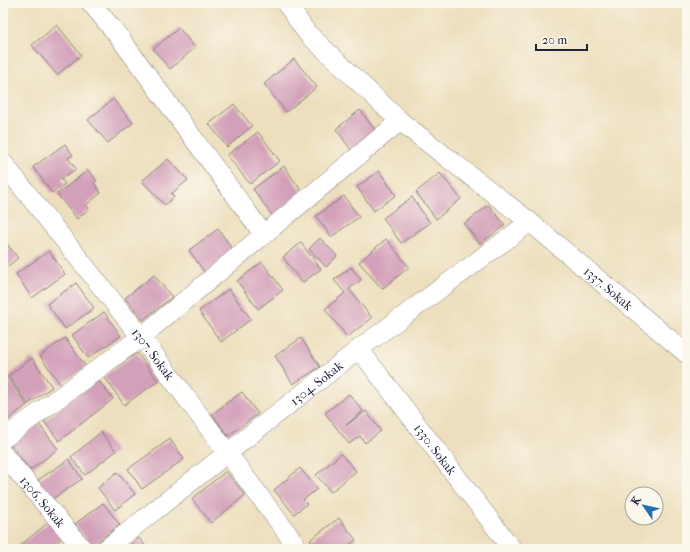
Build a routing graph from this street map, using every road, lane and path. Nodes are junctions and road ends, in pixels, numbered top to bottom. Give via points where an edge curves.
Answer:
1 (91, 3) edge
2 (286, 3) edge
3 (400, 121) junction
4 (3, 163) edge
5 (530, 222) junction
6 (264, 235) junction
7 (141, 337) junction
8 (359, 349) junction
9 (687, 354) edge
10 (3, 439) edge
11 (226, 452) junction
12 (3, 454) edge
13 (83, 549) edge
14 (106, 549) edge
15 (299, 549) edge
16 (512, 549) edge

1 - 6 street via 120,38
2 - 3 street, 1337. Sokak via 307,33
3 - 5 street, 1337. Sokak
3 - 6 street
4 - 7 street, 1307. Sokak
5 - 8 street, 1304. Sokak
5 - 9 street, 1337. Sokak
6 - 7 street
7 - 10 street
7 - 11 street, 1307. Sokak
8 - 11 street, 1304. Sokak
8 - 16 street, 1330. Sokak
11 - 14 street, 1304. Sokak
11 - 15 street, 1307. Sokak
12 - 13 street, 1306. Sokak

